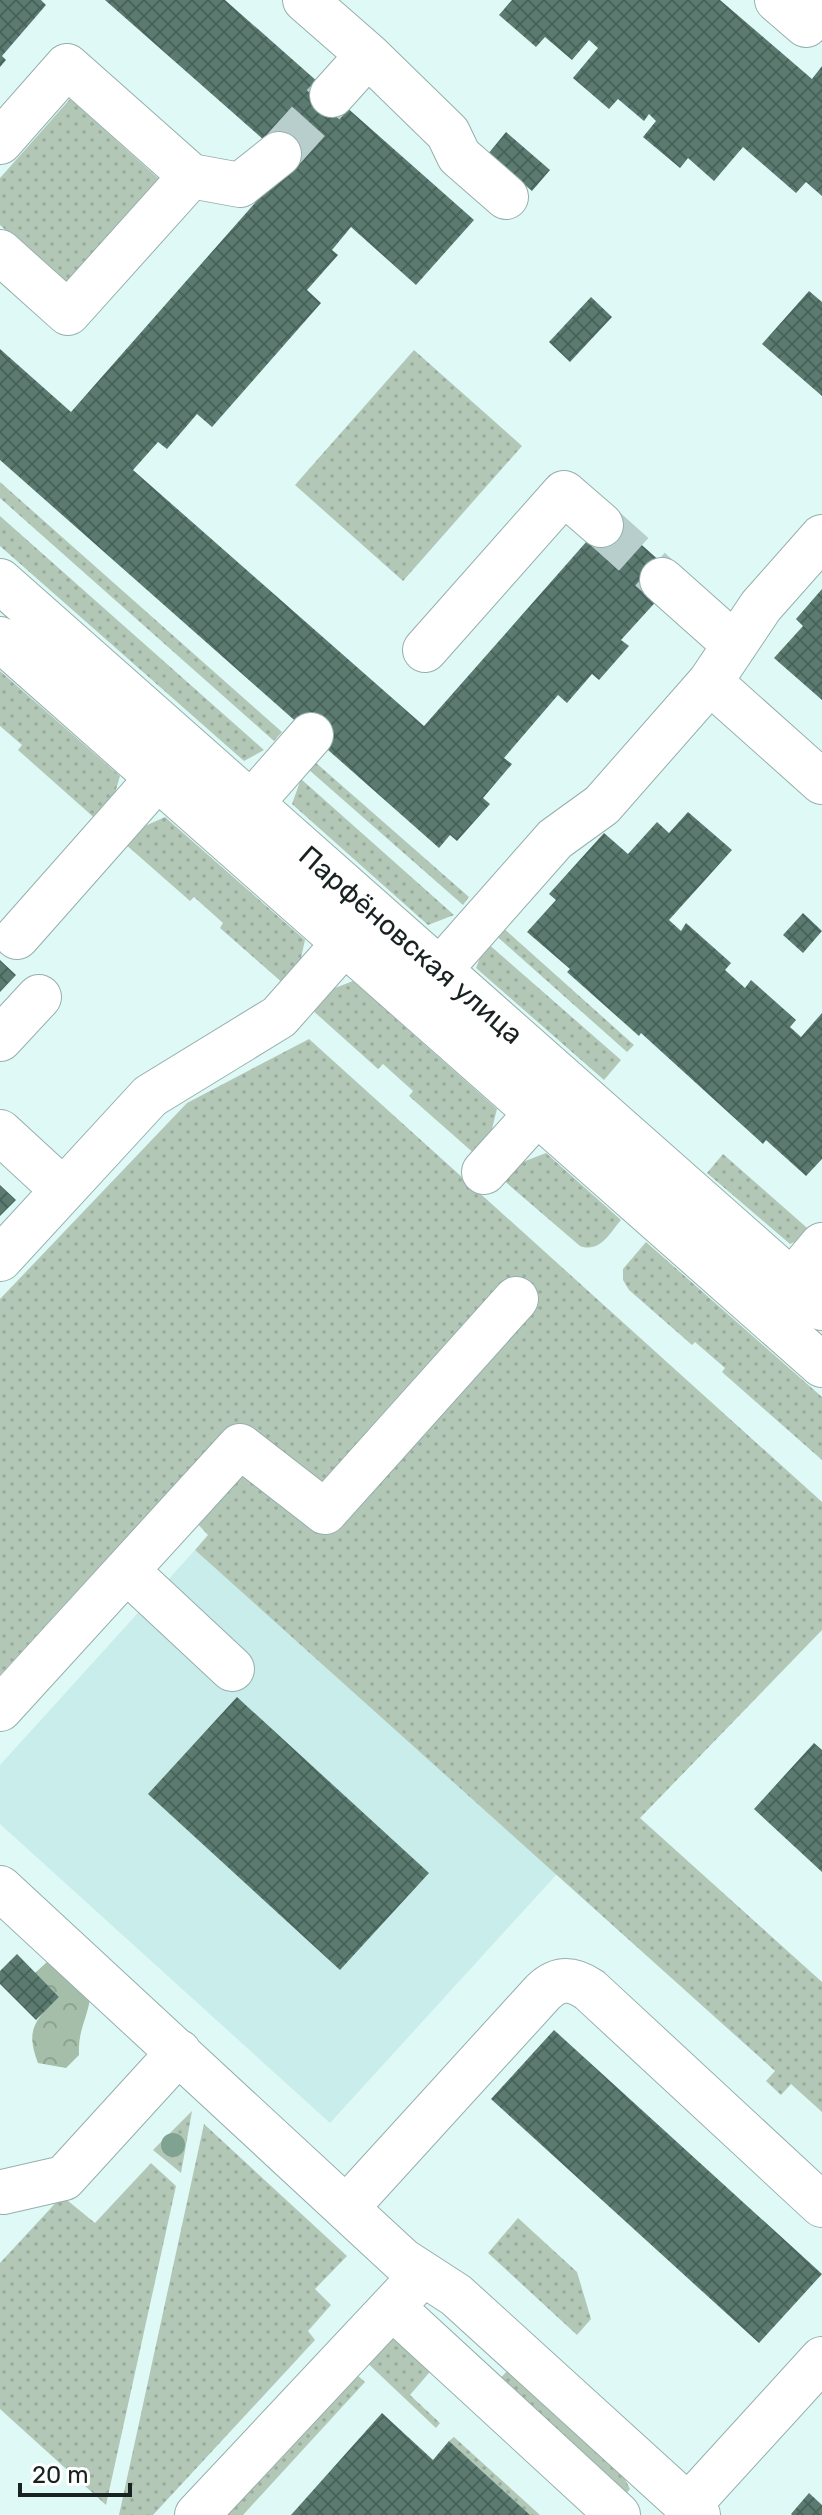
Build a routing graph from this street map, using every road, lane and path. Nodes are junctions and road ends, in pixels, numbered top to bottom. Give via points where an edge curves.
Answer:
1 (305, 0) edge
2 (777, 0) edge
3 (822, 7) edge
4 (368, 55) junction
5 (332, 95) tunnel mouth
6 (0, 142) edge
7 (279, 154) tunnel mouth
8 (191, 176) junction
9 (506, 197) dead end
10 (0, 252) edge
11 (601, 525) tunnel mouth
12 (822, 537) edge
13 (662, 580) tunnel mouth
14 (0, 581) edge
15 (0, 639) edge
16 (735, 645) junction
17 (425, 650) dead end
18 (710, 682) junction
19 (311, 735) dead end
20 (172, 762) junction
21 (822, 782) edge
22 (237, 819) junction
23 (359, 927) junction
24 (17, 937) dead end
25 (426, 986) junction
26 (39, 997) dead end
27 (0, 1039) edge
28 (538, 1112) junction
29 (0, 1132) edge
30 (484, 1172) dead end
31 (63, 1190) junction
32 (822, 1245) edge
33 (0, 1259) edge
34 (812, 1283) edge
35 (516, 1299) dead end
36 (764, 1313) junction
37 (822, 1365) edge
38 (127, 1571) junction
39 (232, 1669) dead end
40 (0, 1709) edge
41 (0, 1888) edge
42 (179, 2052) junction
43 (1, 2193) edge
44 (822, 2205) edge
45 (347, 2207) junction
46 (423, 2274) junction
47 (392, 2307) junction
48 (822, 2359) edge
49 (693, 2511) edge
50 (197, 2515) edge
51 (618, 2515) edge

1 - 4 street
2 - 3 street via 806,25
4 - 5 street
4 - 9 street via 448,133 459,156
6 - 8 street via 67,66
7 - 8 street via 240,185
8 - 10 street via 68,313
11 - 17 street via 564,493
12 - 16 street via 761,606
13 - 16 street
14 - 20 street, Парфёновская улица
15 - 20 street, Парфёновская улица
16 - 18 street
18 - 21 street
18 - 25 street via 602,805 555,839
19 - 22 street
20 - 22 street, Парфёновская улица
20 - 24 street
22 - 23 street, Парфёновская улица
23 - 25 street, Парфёновская улица
23 - 31 street via 279,1017 150,1096
25 - 28 street, Парфёновская улица
25 - 34 street, Парфёновская улица
26 - 27 street
28 - 30 street
28 - 36 street, Парфёновская улица
29 - 31 street
31 - 33 street
32 - 34 street
34 - 36 street
35 - 38 street via 325,1512 240,1446
36 - 37 street, Парфёновская улица
38 - 39 street
38 - 40 street
41 - 42 street
42 - 43 street via 64,2178
42 - 45 street
44 - 45 street via 590,1990 565,1980 543,1992
45 - 46 street
46 - 47 street
46 - 49 street via 456,2295
47 - 50 street
47 - 51 street
48 - 49 street

